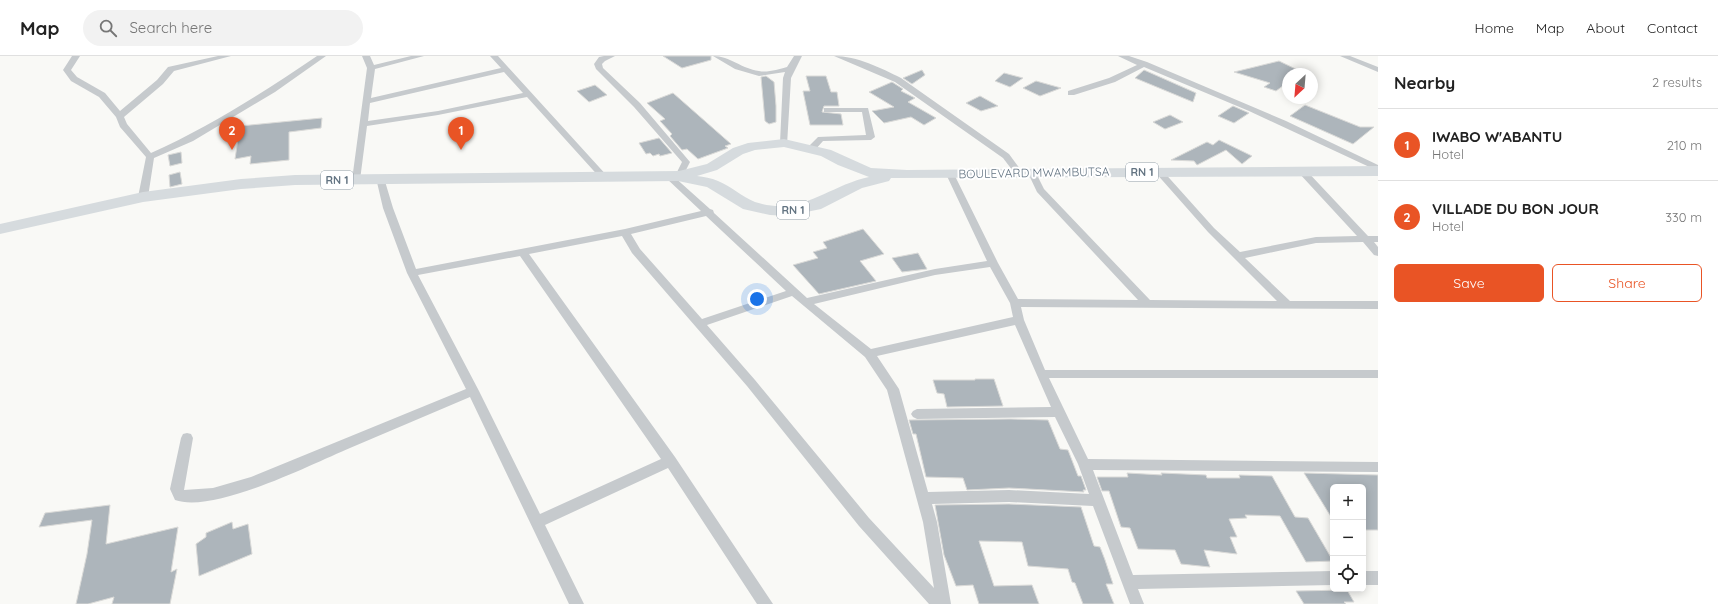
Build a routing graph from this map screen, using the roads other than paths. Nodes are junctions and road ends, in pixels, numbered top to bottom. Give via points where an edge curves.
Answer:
1 (76, 56) edge
2 (228, 56) edge
3 (322, 56) edge
4 (366, 56) edge
5 (420, 56) edge
6 (494, 56) edge
7 (611, 56) edge
8 (717, 56) edge
9 (798, 56) edge
10 (838, 56) edge
11 (1122, 56) edge
12 (1344, 56) edge
13 (1144, 64) junction
14 (371, 68) junction
15 (507, 69) junction
16 (790, 69) junction
17 (1378, 70) edge
18 (530, 94) junction
19 (1071, 94) dead end
20 (367, 101) junction
21 (827, 110) dead end
22 (120, 116) junction
23 (364, 124) junction
24 (784, 143) junction
25 (812, 148) junction
26 (150, 157) junction
27 (1301, 170) junction
28 (1376, 171) edge
29 (1159, 172) junction
30 (1025, 173) junction
31 (950, 174) junction
32 (907, 175) junction
33 (674, 176) junction
34 (380, 178) junction
35 (604, 178) junction
36 (356, 180) junction
37 (143, 197) junction
38 (710, 212) junction
39 (0, 229) edge
40 (625, 232) junction
41 (1365, 238) junction
42 (1378, 239) edge
43 (522, 251) junction
44 (1378, 253) edge
45 (1237, 256) junction
46 (993, 263) junction
47 (412, 273) junction
48 (794, 292) junction
49 (805, 302) junction
50 (1015, 303) junction
51 (1147, 303) junction
52 (1287, 304) junction
53 (1378, 305) edge
54 (1019, 320) junction
55 (698, 324) junction
56 (869, 354) junction
57 (1041, 374) junction
58 (1378, 374) edge
59 (473, 391) junction
60 (1059, 412) junction
61 (918, 414) dead end
62 (187, 438) dead end
63 (670, 461) junction
64 (1084, 464) junction
65 (1378, 467) edge
66 (922, 498) junction
67 (1097, 500) junction
68 (537, 522) junction
69 (1330, 578) edge
70 (1366, 578) edge
71 (1378, 578) edge
72 (1128, 582) junction
73 (576, 604) edge
74 (766, 604) edge
75 (939, 604) edge
76 (944, 604) edge
77 (1137, 604) edge

1 - 22 street via 67,70 74,79 102,95
2 - 22 street via 170,69 160,82
3 - 26 street via 272,90 190,139
4 - 14 street
5 - 14 street
6 - 15 street
7 - 33 street via 602,59 598,64 600,69 637,105 686,162
8 - 16 street via 759,74
9 - 16 street
10 - 30 street via 898,80 1006,156
11 - 13 street
12 - 17 street
13 - 19 street via 1112,80
13 - 28 street via 1339,148
14 - 20 street
15 - 18 street
15 - 20 street
16 - 24 street via 787,78
18 - 23 street via 438,113
18 - 35 street
20 - 23 street
21 - 25 street via 865,110 871,137 821,139
22 - 26 street via 123,125
23 - 36 street
24 - 25 highway, BOULEVARD MWAMBUTSA / RN 1
24 - 33 highway, BOULEVARD MWAMBUTSA / RN 1 via 753,146 738,151 712,167
25 - 32 highway, BOULEVARD MWAMBUTSA / RN 1 via 868,172
26 - 37 street
27 - 28 highway, BOULEVARD MWAMBUTSA / RN 1
27 - 29 highway, BOULEVARD MWAMBUTSA / RN 1
27 - 41 street
29 - 30 highway, BOULEVARD MWAMBUTSA / RN 1
29 - 45 street
30 - 31 highway, BOULEVARD MWAMBUTSA / RN 1
30 - 51 street
31 - 32 highway, BOULEVARD MWAMBUTSA / RN 1
31 - 46 street
32 - 33 highway, BOULEVARD MWAMBUTSA / RN 1 via 857,184 815,205 787,211 749,205 712,184
33 - 35 highway, RN 1
33 - 38 street
34 - 35 highway, RN 1
34 - 36 highway, RN 1
34 - 47 street
36 - 37 highway, RN 1 via 295,180 241,184
37 - 39 highway, RN 1
38 - 40 street
38 - 48 street
40 - 43 street
40 - 55 street via 636,251
41 - 42 street
41 - 44 street
41 - 45 street via 1310,241
43 - 47 street
43 - 63 street
45 - 52 street
46 - 49 street via 935,272
46 - 50 street
47 - 59 street
48 - 49 street
48 - 55 street
49 - 56 street
50 - 51 street
50 - 54 street
51 - 52 street
52 - 53 street
54 - 56 street
54 - 57 street
55 - 75 street via 751,384 864,522
56 - 66 street via 893,390
57 - 58 street
57 - 60 street
59 - 62 street via 253,482 212,494 187,498 180,496 177,489
59 - 68 street
60 - 61 street
60 - 64 street
63 - 68 street
63 - 74 street
64 - 65 street
64 - 67 street
66 - 67 street via 1009,496
66 - 76 street via 930,522
67 - 72 street
68 - 73 street
69 - 72 street
70 - 71 street
72 - 77 street

